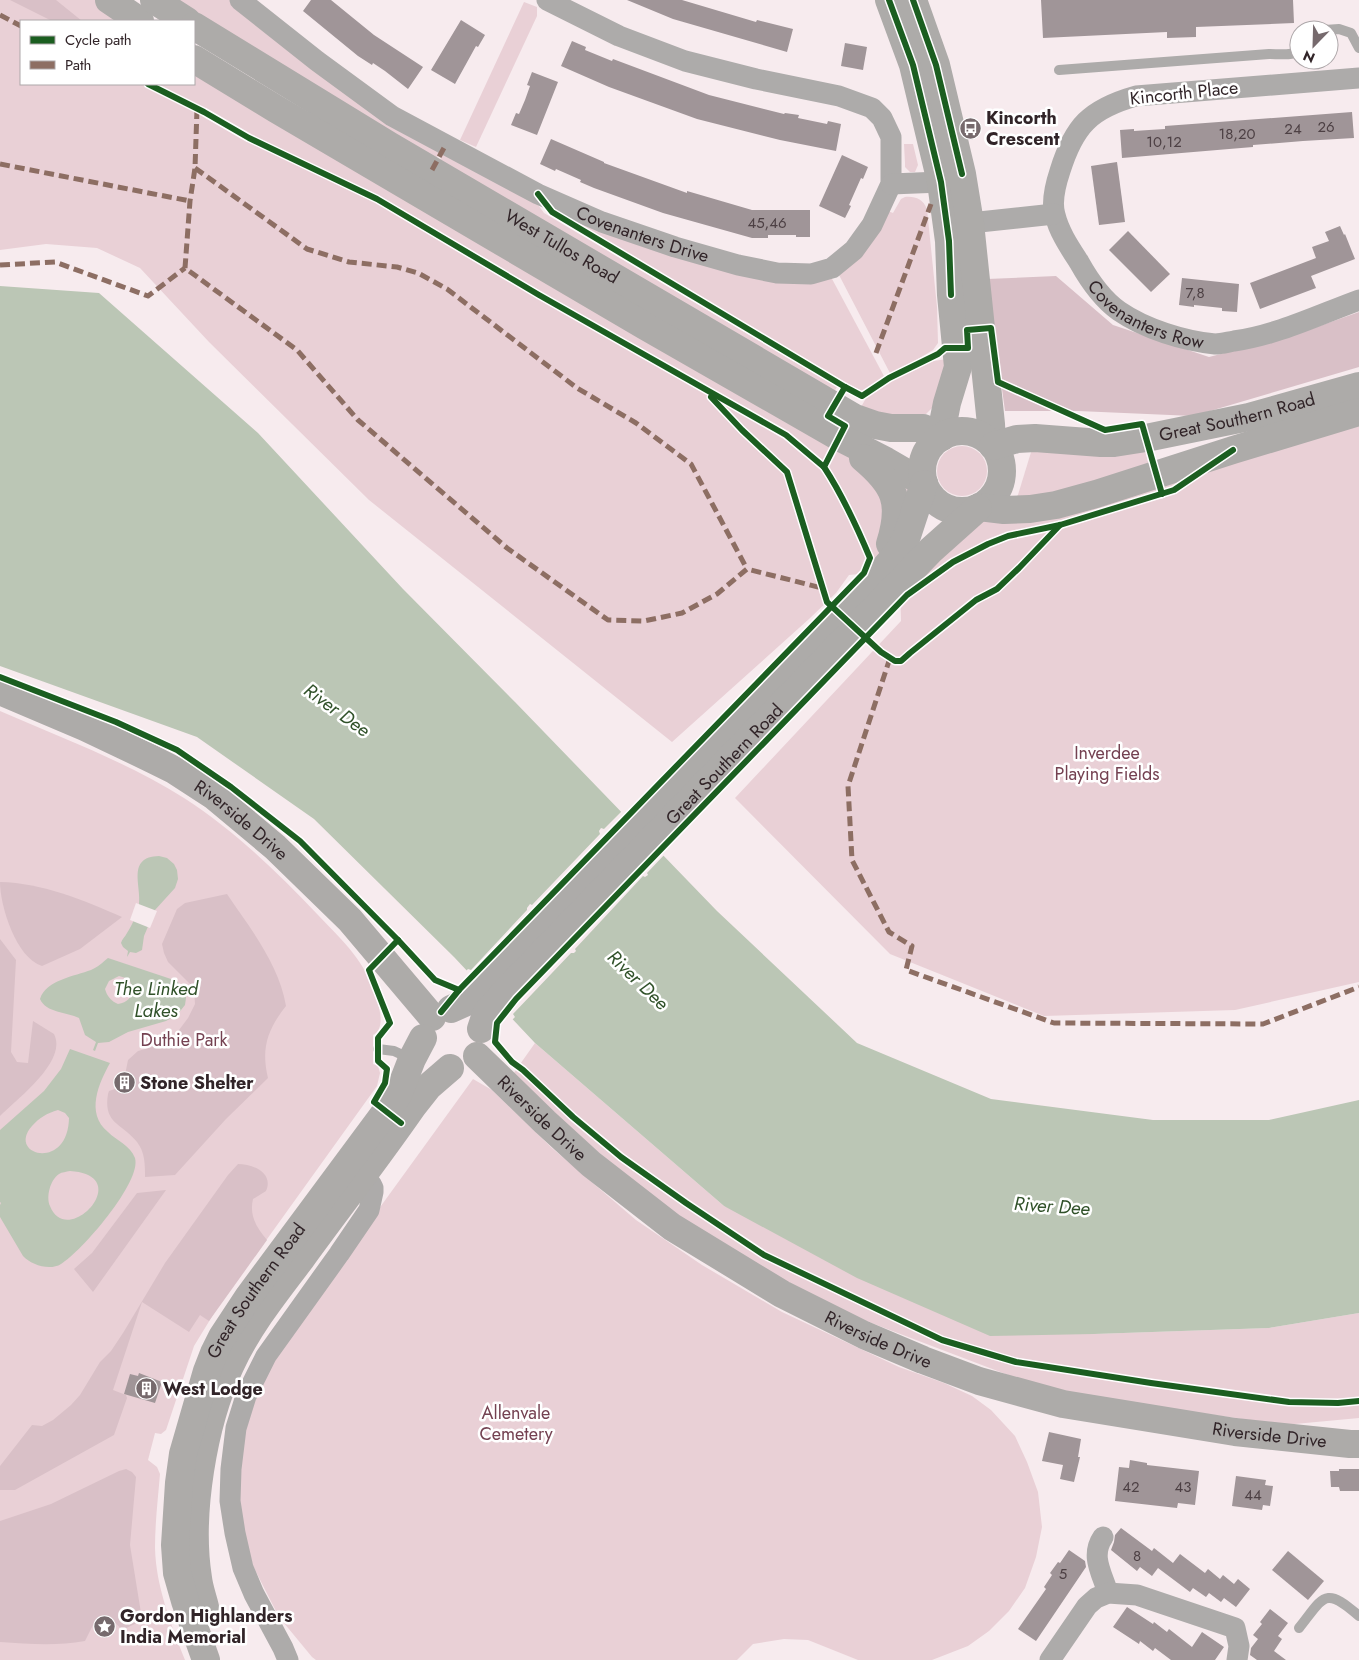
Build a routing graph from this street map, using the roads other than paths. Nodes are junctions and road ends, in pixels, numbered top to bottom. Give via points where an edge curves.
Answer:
1 (109, 0) edge
2 (154, 0) edge
3 (240, 0) edge
4 (547, 0) edge
5 (890, 0) edge
6 (913, 0) edge
7 (580, 8) edge
8 (139, 20) edge
9 (185, 20) edge
10 (195, 27) edge
11 (1339, 29) edge
12 (1359, 48) edge
13 (1289, 53) edge
14 (195, 60) edge
15 (1059, 70) dead end
16 (1359, 78) edge
17 (941, 182) junction
18 (891, 184) junction
19 (1054, 214) junction
20 (970, 223) junction
21 (1359, 300) edge
22 (1359, 386) edge
23 (1359, 412) edge
24 (839, 437) junction
25 (942, 437) junction
26 (992, 445) junction
27 (924, 483) junction
28 (978, 507) junction
29 (881, 583) junction
30 (0, 691) edge
31 (451, 1024) junction
32 (378, 1049) dead end
33 (477, 1056) junction
34 (450, 1068) junction
35 (362, 1176) junction
36 (1359, 1444) edge
37 (1103, 1537) dead end
38 (1108, 1593) junction
39 (1359, 1616) edge
40 (1299, 1628) dead end
41 (206, 1660) edge
42 (224, 1660) edge
43 (288, 1660) edge
44 (1050, 1660) edge
45 (1237, 1660) edge

1 - 8 main road
2 - 9 main road
3 - 18 street, Covenanters Drive via 392,116 460,153 538,194 602,222 738,265 777,273 811,274 832,268 854,250 872,225
4 - 7 street
5 - 17 main road via 912,65
6 - 20 main road via 936,65
7 - 18 street via 619,36 685,61 840,96 872,108 882,118 891,137
10 - 25 main road, West Tullos Road via 390,146 848,414 875,425 923,428
11 - 12 lane via 1351,34
13 - 15 lane
14 - 24 main road, West Tullos Road
16 - 19 street, Kincorth Place via 1155,94 1116,102 1096,112 1084,123 1067,148 1055,184
17 - 18 street
17 - 20 street
17 - 25 main road via 949,241 958,367
19 - 20 street
19 - 21 street, Covenanters Row via 1065,240 1103,296 1119,311 1168,335 1216,344 1247,340
20 - 26 main road
22 - 26 main road, Great Southern Road via 1249,417 1146,438 1107,444 1017,439
23 - 28 main road, Great Southern Road via 1064,503 1030,509
24 - 27 main road, West Tullos Road
24 - 29 main road via 880,472 892,491 897,510 896,527
25 - 26 main road via 955,432 969,432
25 - 27 main road via 925,457
26 - 28 main road via 1001,461 1001,480 993,496
27 - 28 main road via 929,494 946,507 967,510
27 - 29 main road, Great Southern Road via 906,539
28 - 29 main road, Great Southern Road via 931,550
29 - 31 main road, Great Southern Road via 506,991
30 - 31 main road, Riverside Drive via 152,759 214,796 275,846
31 - 32 lane via 394,1051
31 - 33 main road via 482,1043
31 - 34 main road via 424,1047 434,1062
31 - 41 main road, Great Southern Road via 238,1311 207,1371 183,1454 175,1545 185,1601
33 - 34 main road via 465,1066
33 - 36 main road, Riverside Drive via 591,1164 672,1227 782,1294 864,1335 979,1381 1063,1404 1235,1432
34 - 35 main road, Great Southern Road via 428,1087
35 - 42 main road, Great Southern Road via 245,1338 229,1367 210,1425 194,1518 198,1578 206,1612
35 - 43 street via 372,1184 374,1192 369,1210 266,1356 246,1396 236,1428 230,1468 235,1534 243,1568
37 - 38 street via 1096,1556
38 - 44 street via 1087,1606
38 - 45 street via 1136,1595 1235,1628 1239,1646
39 - 40 lane via 1343,1601 1326,1598

